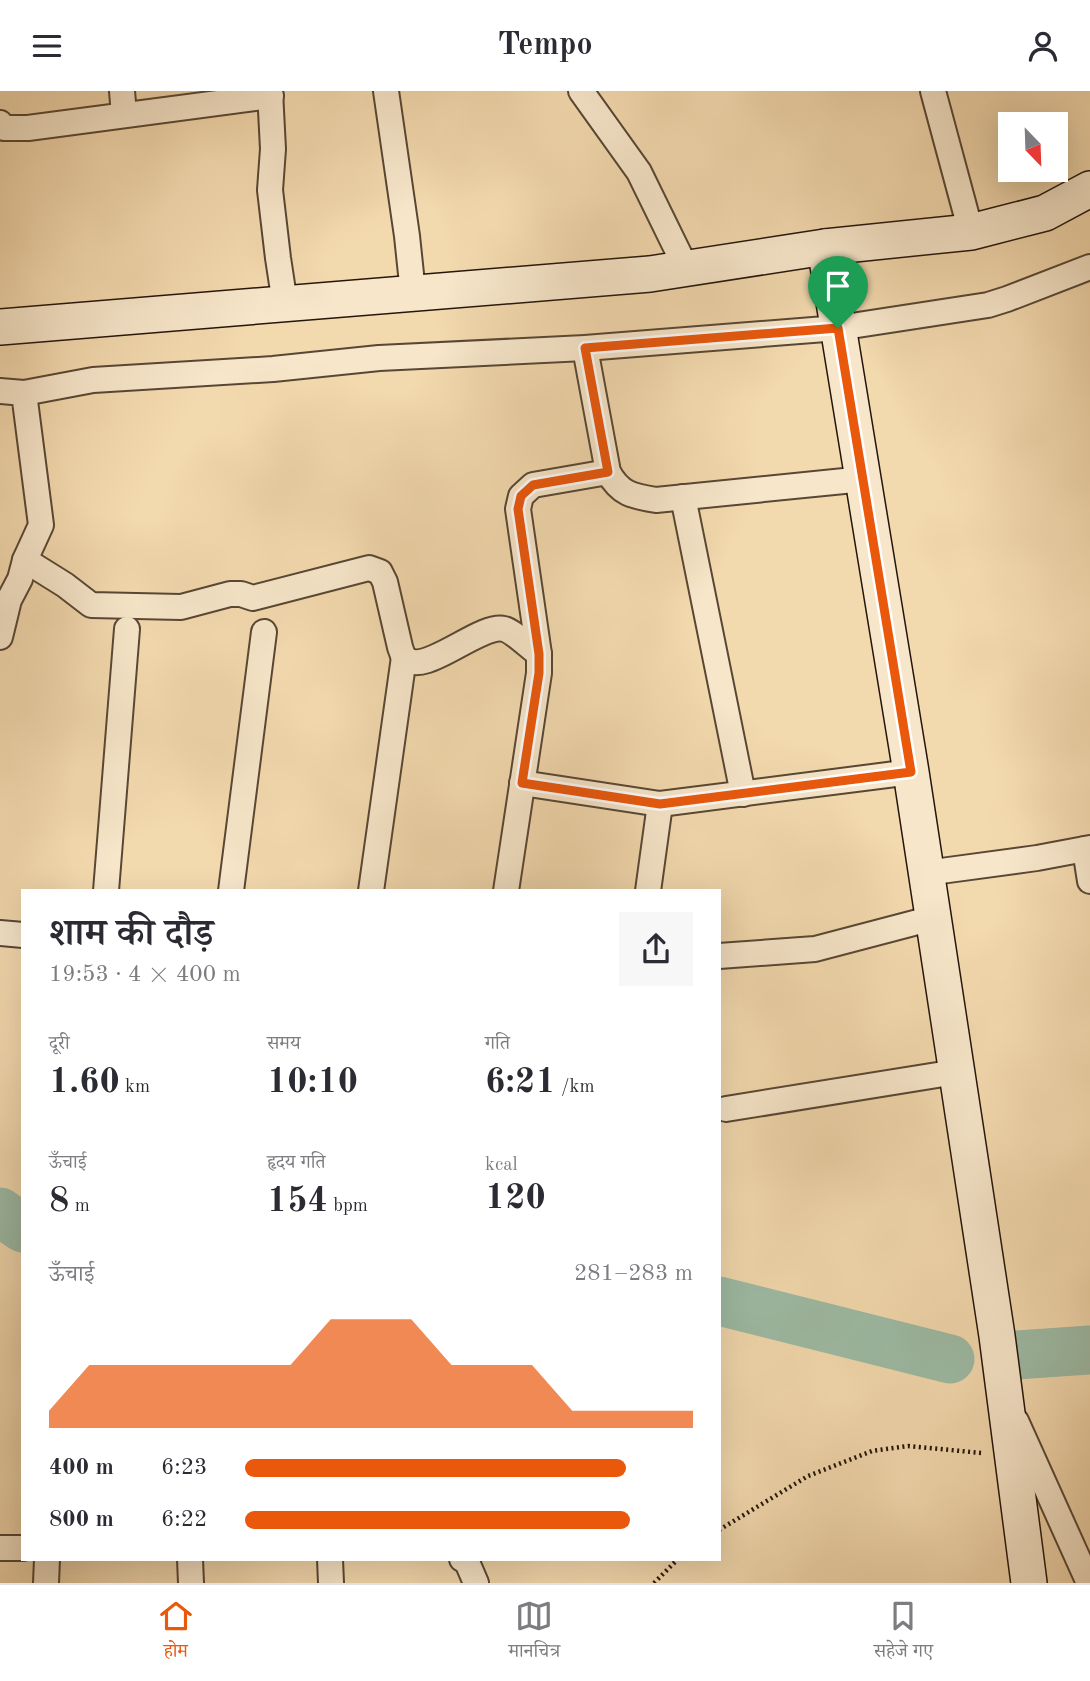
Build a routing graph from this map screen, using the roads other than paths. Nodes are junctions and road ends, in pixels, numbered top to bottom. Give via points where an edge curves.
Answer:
1 (386, 91) edge
2 (582, 91) edge
3 (933, 91) edge
4 (270, 94) edge
5 (123, 103) edge
6 (0, 123) edge
7 (1090, 189) edge
8 (971, 232) junction
9 (1090, 267) edge
10 (686, 268) junction
11 (832, 290) junction
12 (413, 293) junction
13 (285, 304) junction
14 (0, 327) edge
15 (585, 348) junction
16 (12, 392) edge
17 (608, 472) junction
18 (864, 479) junction
19 (683, 496) junction
20 (25, 560) junction
21 (127, 629) dead end
22 (264, 632) dead end
23 (0, 637) edge
24 (539, 654) junction
25 (404, 657) junction
26 (911, 772) junction
27 (522, 783) junction
28 (743, 794) junction
29 (660, 804) junction
30 (1087, 849) edge
31 (926, 873) junction
32 (1090, 881) edge
33 (106, 889) edge
34 (231, 889) edge
35 (371, 889) edge
36 (506, 889) edge
37 (648, 889) edge
38 (933, 918) junction
39 (0, 933) edge
40 (21, 935) edge
41 (721, 956) edge
42 (956, 1072) junction
43 (726, 1109) dead end
44 (1005, 1388) junction
45 (0, 1548) edge
46 (21, 1548) edge
47 (47, 1561) edge
48 (190, 1561) edge
49 (330, 1561) edge
50 (47, 1583) edge
51 (191, 1583) edge
52 (331, 1583) edge
53 (1030, 1583) edge
54 (1089, 1583) edge

1 - 12 street
2 - 10 street via 639,172
3 - 8 street
4 - 5 street
4 - 13 street via 270,190
5 - 6 street via 27,128 4,128
7 - 8 street via 1045,213
8 - 11 street
9 - 11 street via 988,305
10 - 11 street
10 - 12 street
11 - 15 street
11 - 18 street
12 - 13 street
13 - 14 street
15 - 16 street via 379,358 93,380
15 - 17 street
16 - 20 street via 41,525
17 - 19 street via 615,485 633,496 656,500
17 - 24 street via 533,485 521,496 518,509
18 - 19 street
18 - 26 street
19 - 28 street
20 - 23 street
20 - 25 street via 91,605 181,607 230,594 253,598 369,568 380,572 385,582
21 - 33 street
22 - 34 street
24 - 25 street via 506,629 493,628 428,660 412,662
24 - 27 street
25 - 35 street
26 - 28 street
26 - 31 street
27 - 29 street
27 - 36 street
28 - 29 street
29 - 37 street
30 - 31 street
30 - 32 street
31 - 38 street
38 - 41 street via 815,949
38 - 42 street
39 - 40 street
42 - 43 street
42 - 44 street
44 - 53 street
44 - 54 street
45 - 46 street
47 - 50 street
48 - 51 street
49 - 52 street

